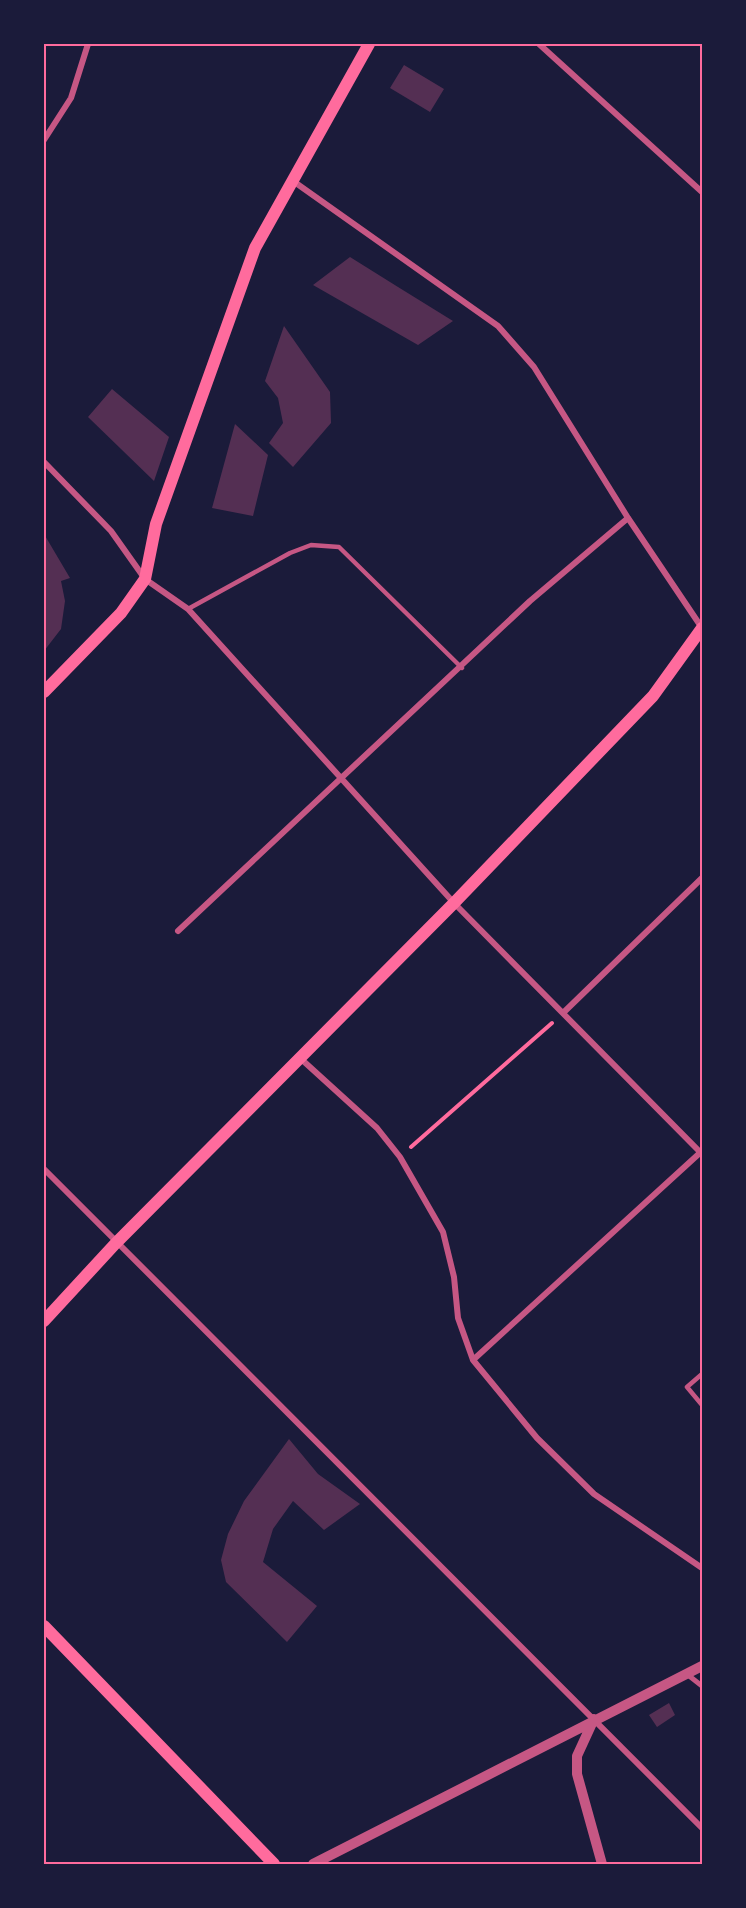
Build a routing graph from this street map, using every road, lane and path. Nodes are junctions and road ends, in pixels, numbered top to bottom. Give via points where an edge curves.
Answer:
1 (88, 44) edge
2 (369, 44) edge
3 (538, 44) edge
4 (44, 140) edge
5 (291, 180) junction
6 (702, 192) edge
7 (44, 462) edge
8 (628, 518) junction
9 (145, 579) junction
10 (188, 609) junction
11 (702, 629) edge
12 (462, 668) junction
13 (44, 692) edge
14 (340, 778) junction
15 (702, 878) edge
16 (454, 903) junction
17 (178, 931) dead end
18 (563, 1013) junction
19 (300, 1058) junction
20 (702, 1152) edge
21 (400, 1157) junction
22 (44, 1169) edge
23 (116, 1244) junction
24 (44, 1321) edge
25 (473, 1360) junction
26 (702, 1374) edge
27 (702, 1405) edge
28 (702, 1568) edge
29 (44, 1626) edge
30 (702, 1666) edge
31 (688, 1675) junction
32 (702, 1686) edge
33 (595, 1719) junction
34 (702, 1828) edge
35 (274, 1864) edge
36 (313, 1864) edge
37 (602, 1864) edge

1 - 4 street via 71,98
2 - 5 main road
3 - 6 street
5 - 8 street via 498,326 534,367
5 - 9 main road via 251,259 156,524
7 - 9 street via 111,531
8 - 11 street
8 - 12 street via 530,601
9 - 10 street
9 - 13 main road via 121,613
10 - 12 lane via 290,553 311,545 339,547
10 - 14 street
11 - 16 main road via 653,696
12 - 14 street
14 - 16 street
14 - 17 street
15 - 18 street
16 - 18 street
16 - 19 main road
18 - 20 street
18 - 21 path
19 - 21 street via 377,1128
19 - 23 main road
20 - 25 street
21 - 25 street via 443,1232 454,1277 458,1318
22 - 23 street
23 - 24 main road
23 - 33 street
25 - 28 street via 537,1438 594,1494
26 - 27 lane via 687,1387
29 - 35 main road
30 - 31 street
31 - 32 street
31 - 33 street
33 - 34 street
33 - 36 street
33 - 37 street via 577,1756 577,1774

